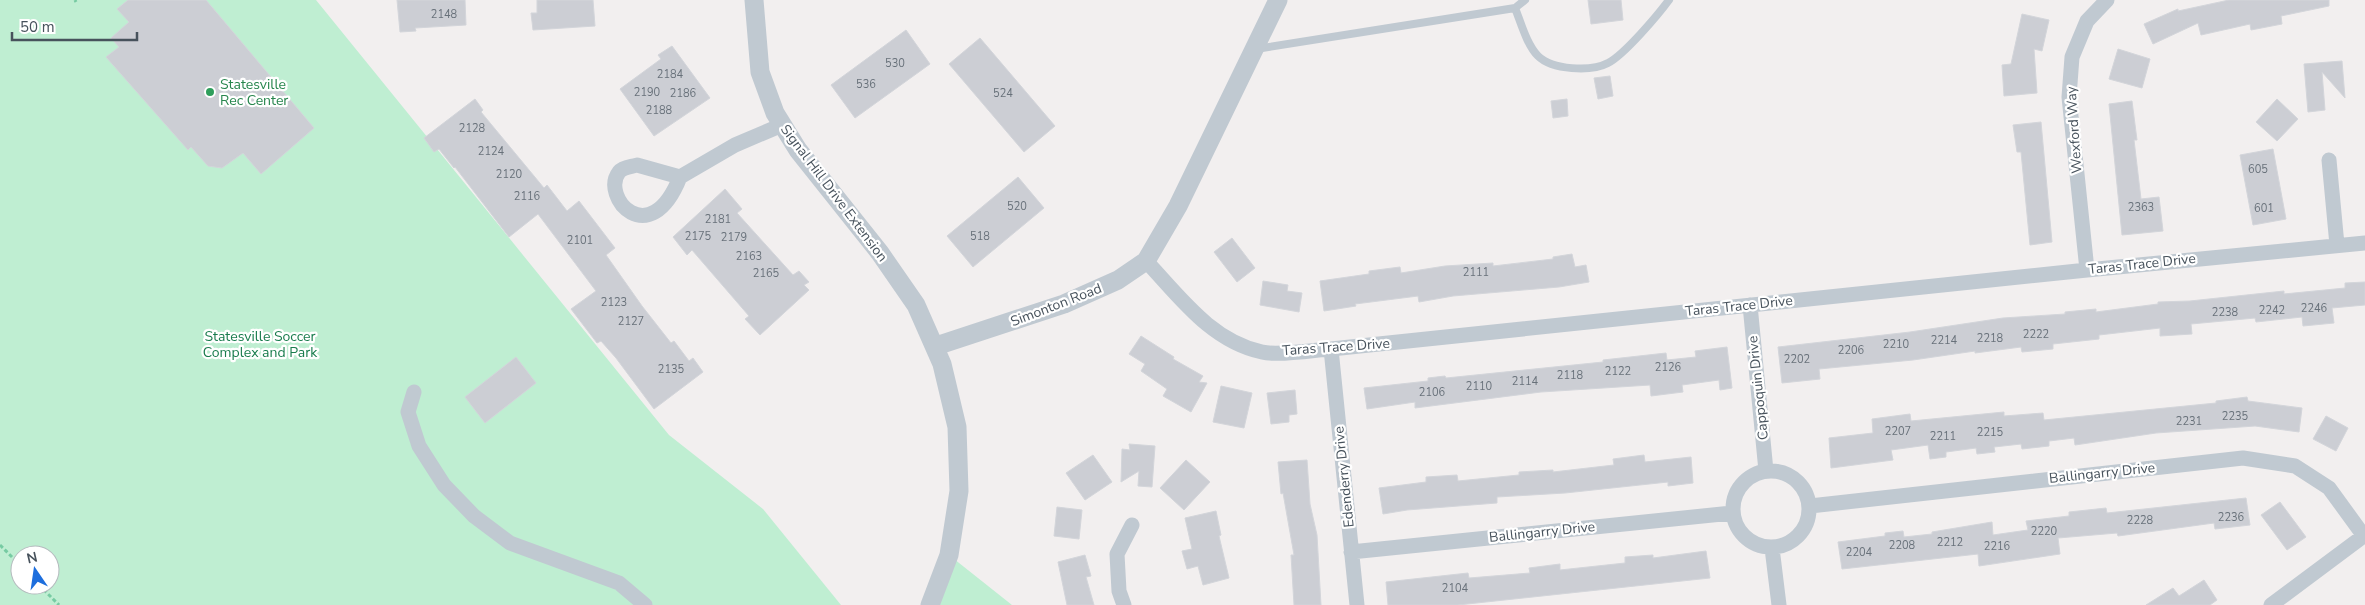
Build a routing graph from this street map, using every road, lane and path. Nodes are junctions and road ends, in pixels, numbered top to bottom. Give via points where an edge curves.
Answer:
1 (754, 0) edge
2 (1278, 0) edge
3 (1525, 0) edge
4 (1669, 0) edge
5 (2107, 0) edge
6 (1515, 8) junction
7 (1254, 49) junction
8 (782, 125) junction
9 (2329, 160) dead end
10 (680, 177) dead end
11 (2365, 243) edge
12 (2337, 246) junction
13 (1146, 261) junction
14 (2087, 270) junction
15 (1750, 305) junction
16 (936, 346) junction
17 (1331, 350) junction
18 (414, 392) dead end
19 (1766, 471) junction
20 (1810, 506) junction
21 (1732, 513) junction
22 (1132, 525) dead end
23 (2364, 536) edge
24 (0, 545) edge
25 (1772, 548) junction
26 (1351, 552) junction
27 (10, 555) edge
28 (49, 595) edge
29 (59, 605) edge
30 (645, 605) edge
31 (930, 605) edge
32 (1124, 605) edge
33 (1357, 605) edge
34 (1778, 605) edge
35 (2271, 605) edge

1 - 8 street, Signal Hill Drive Extension via 760,72
2 - 7 street, Simonton Road
3 - 6 lane
4 - 6 lane via 1634,41 1608,63 1588,68 1561,68 1539,57
5 - 14 street, Wexford Way via 2087,21 2072,57 2069,98
6 - 7 lane
7 - 13 street, Simonton Road via 1178,206
8 - 10 street via 735,145
8 - 16 street, Signal Hill Drive Extension via 885,260 916,306
9 - 12 street
11 - 12 street, Taras Trace Drive
12 - 14 street, Taras Trace Drive
13 - 16 street, Simonton Road via 1118,280 1064,304
13 - 17 street, Taras Trace Drive via 1200,319 1227,340 1264,352
14 - 15 street, Taras Trace Drive
15 - 17 street, Taras Trace Drive
15 - 19 street, Cappoquin Drive
16 - 31 street via 956,427 959,491 949,555
17 - 26 street, Edenderry Drive
18 - 30 street via 408,412 419,446 444,486 474,516 510,542 619,583
19 - 20 street via 1794,478 1805,490
19 - 21 street via 1742,483 1734,498
20 - 23 street, Ballingarry Drive via 2243,458 2295,466 2304,471 2328,488
20 - 25 street via 1807,524 1796,539
21 - 25 street via 1738,530 1748,541
21 - 26 street, Ballingarry Drive
22 - 32 street via 1117,554 1119,590
23 - 35 street
24 - 27 path
25 - 34 street
26 - 33 street, Edenderry Drive
28 - 29 path

